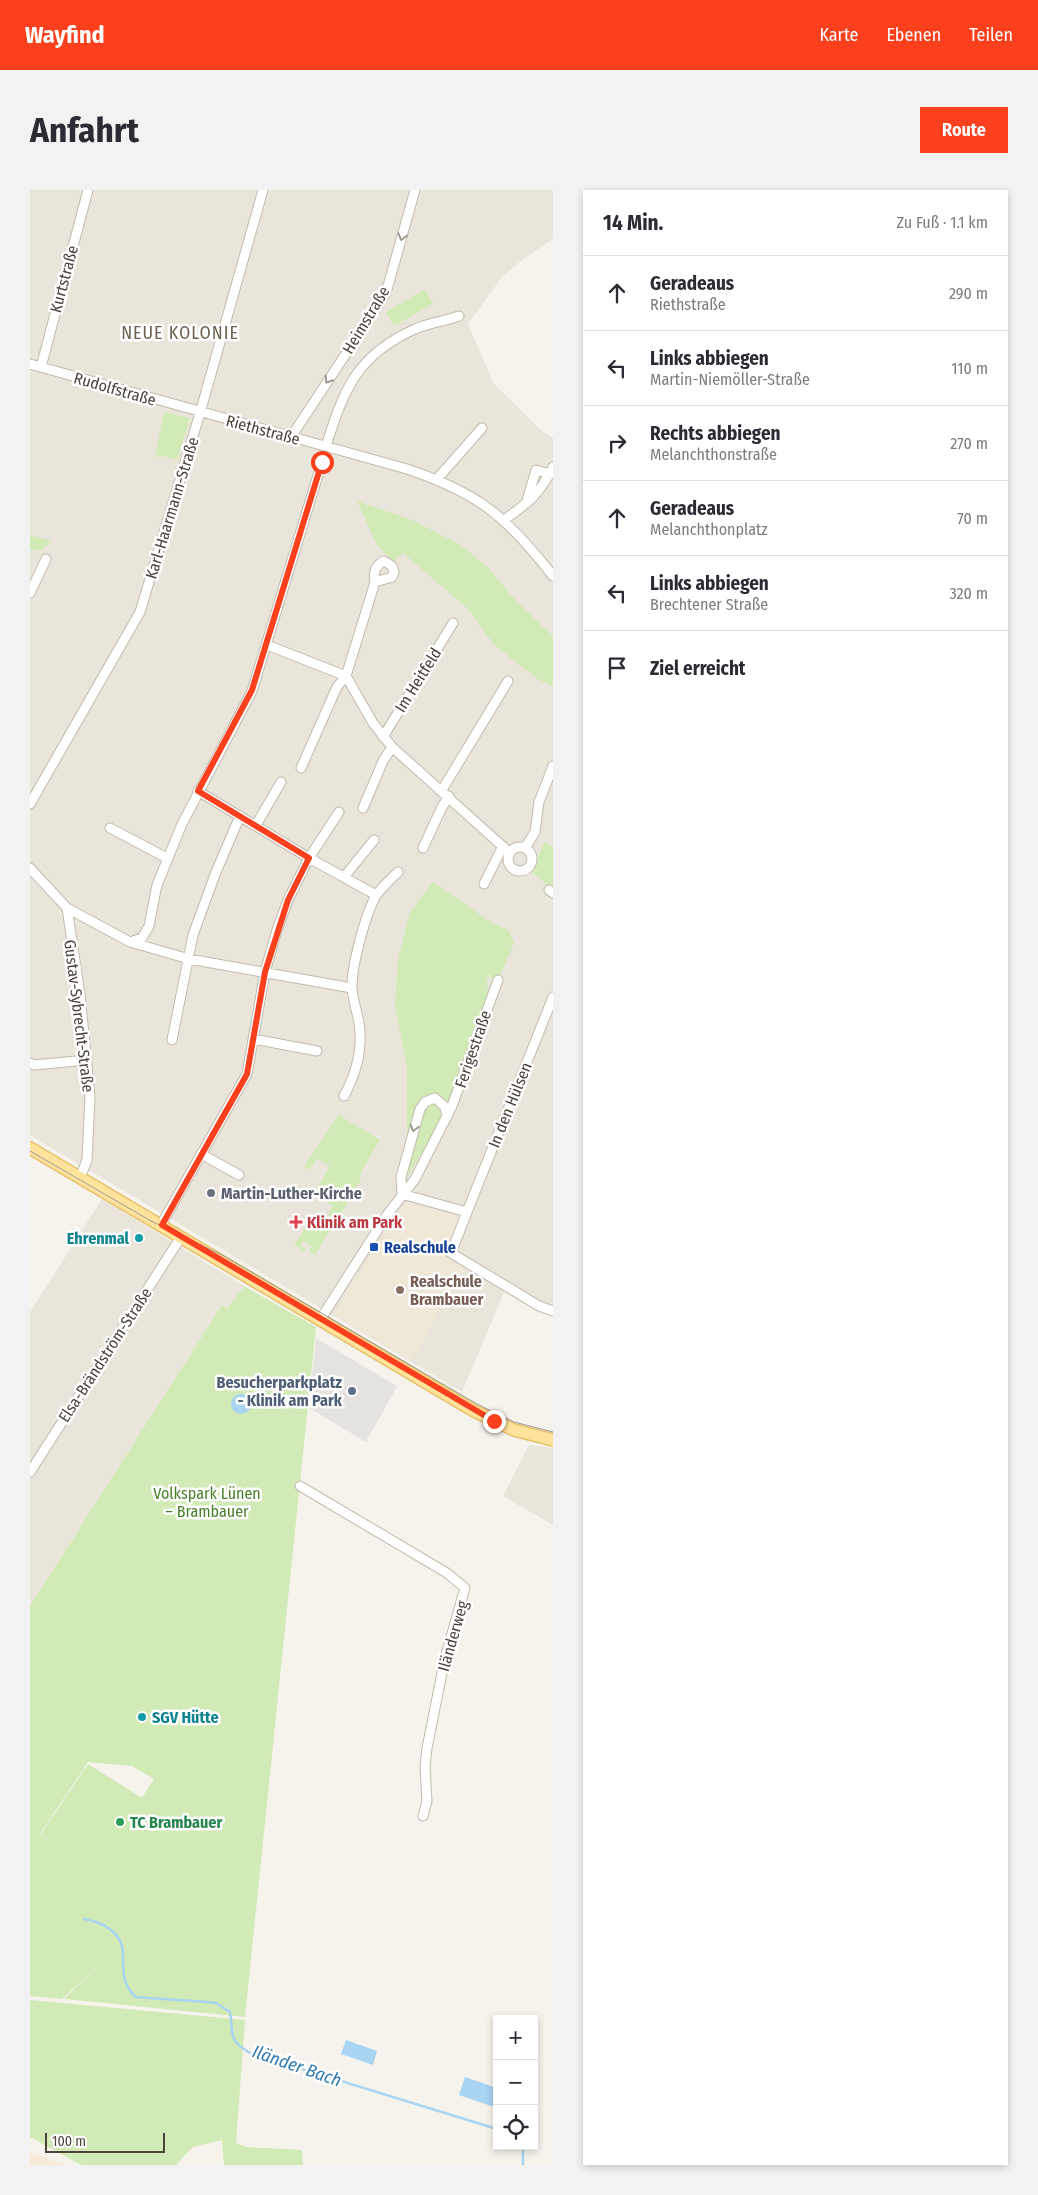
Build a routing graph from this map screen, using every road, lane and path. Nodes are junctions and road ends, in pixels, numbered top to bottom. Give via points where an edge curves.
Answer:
1 (88, 190) edge
2 (262, 190) edge
3 (415, 190) edge
4 (459, 316) dead end
5 (30, 364) edge
6 (40, 368) junction
7 (200, 413) junction
8 (482, 428) dead end
9 (290, 437) junction
10 (326, 446) junction
11 (322, 462) dead end
12 (551, 471) edge
13 (437, 479) junction
14 (525, 504) junction
15 (504, 520) junction
16 (46, 559) dead end
17 (553, 576) edge
18 (375, 582) dead end
19 (30, 593) edge
20 (453, 623) dead end
21 (267, 645) junction
22 (346, 676) junction
23 (508, 681) dead end
24 (383, 737) junction
25 (392, 746) junction
26 (553, 766) edge
27 (301, 768) dead end
28 (281, 782) dead end
29 (198, 791) junction
30 (446, 793) junction
31 (30, 804) edge
32 (363, 808) dead end
33 (339, 812) dead end
34 (240, 816) junction
35 (256, 826) junction
36 (110, 828) dead end
37 (374, 840) dead end
38 (503, 846) junction
39 (423, 848) dead end
40 (525, 848) junction
41 (510, 853) junction
42 (167, 858) junction
43 (309, 858) junction
44 (30, 868) edge
45 (398, 872) dead end
46 (344, 877) junction
47 (484, 884) dead end
48 (376, 895) junction
49 (67, 908) junction
50 (130, 942) junction
51 (188, 958) junction
52 (265, 972) junction
53 (498, 980) dead end
54 (352, 988) junction
55 (553, 997) edge
56 (253, 1039) junction
57 (172, 1040) dead end
58 (317, 1051) dead end
59 (87, 1060) junction
60 (30, 1063) edge
61 (344, 1096) dead end
62 (447, 1117) junction
63 (30, 1148) edge
64 (201, 1154) junction
65 (239, 1175) dead end
66 (80, 1178) junction
67 (402, 1194) junction
68 (467, 1212) junction
69 (162, 1225) junction
70 (181, 1237) junction
71 (553, 1311) edge
72 (320, 1320) junction
73 (553, 1440) edge
74 (30, 1472) edge
75 (300, 1486) dead end
76 (423, 1816) dead end

1 - 6 street, Kurtstraße
2 - 7 street, Karl-Haarmann-Straße
3 -> 9 street, Heimstraße via 386,293
4 - 10 street via 416,328 367,359 344,396
5 - 6 street, Rudolfstraße
6 - 7 street, Rudolfstraße
7 - 9 street, Riethstraße
7 - 31 street, Karl-Haarmann-Straße via 140,612
8 - 13 street
9 - 10 street, Riethstraße
10 - 13 street, Riethstraße
11 - 21 street
12 - 14 street via 545,486
12 - 14 street via 536,470
13 - 15 street, Riethstraße via 474,497
14 - 15 street
15 - 17 street, Riethstraße
16 - 19 street
18 - 22 street
20 - 24 street, Im Heitfeld
21 - 22 street
21 - 29 street via 252,690
22 - 24 street, Im Heitfeld
22 - 27 street via 337,687
23 - 30 street
24 - 25 street, Im Heitfeld
25 - 30 street, Im Heitfeld
25 - 32 street
26 - 40 street via 539,802 535,832
28 - 35 street
29 - 34 street
29 - 42 street
30 - 38 street, Im Heitfeld
30 - 39 street
33 - 43 street
34 - 35 street
34 - 51 street via 216,872
35 - 43 street
36 - 42 street
37 - 46 street
38 - 41 street, Im Heitfeld
38 - 47 street
40 - 41 street via 515,848
40 - 41 street, Im Heitfeld via 531,853 532,860 524,870 516,870 510,865
42 - 50 street via 157,885 149,926 142,938
43 - 46 street
43 - 52 street via 288,900
44 - 49 street
45 - 48 street
46 - 48 street
48 - 54 street via 363,931
49 - 50 street
49 - 59 street, Gustav-Sybrecht-Straße
50 - 51 street
51 - 52 street
51 - 57 street
52 - 54 street
52 - 56 street
53 - 62 street, Ferigestraße
54 - 61 street via 359,1025 358,1060
55 - 68 street, In den Hülsen
56 - 58 street
56 - 64 street via 247,1074
59 - 60 street
59 - 66 street, Gustav-Sybrecht-Straße via 90,1096 88,1142
62 - 67 street, Ferigestraße via 415,1179
62 -> 67 street, Ferigestraße via 442,1102 435,1098 425,1102 416,1119 406,1155 400,1186
63 - 66 main road
64 - 65 street
64 - 69 street
66 - 69 main road
67 - 68 street
67 - 72 street, Ferigestraße
68 - 71 street, In den Hülsen via 451,1253 539,1306
69 - 70 main road
70 - 72 main road
70 - 74 street, Elsa-Brändström-Straße
72 - 73 main road via 483,1416
75 - 76 street, Iländerweg via 447,1573 465,1588 445,1658 427,1748 427,1801

